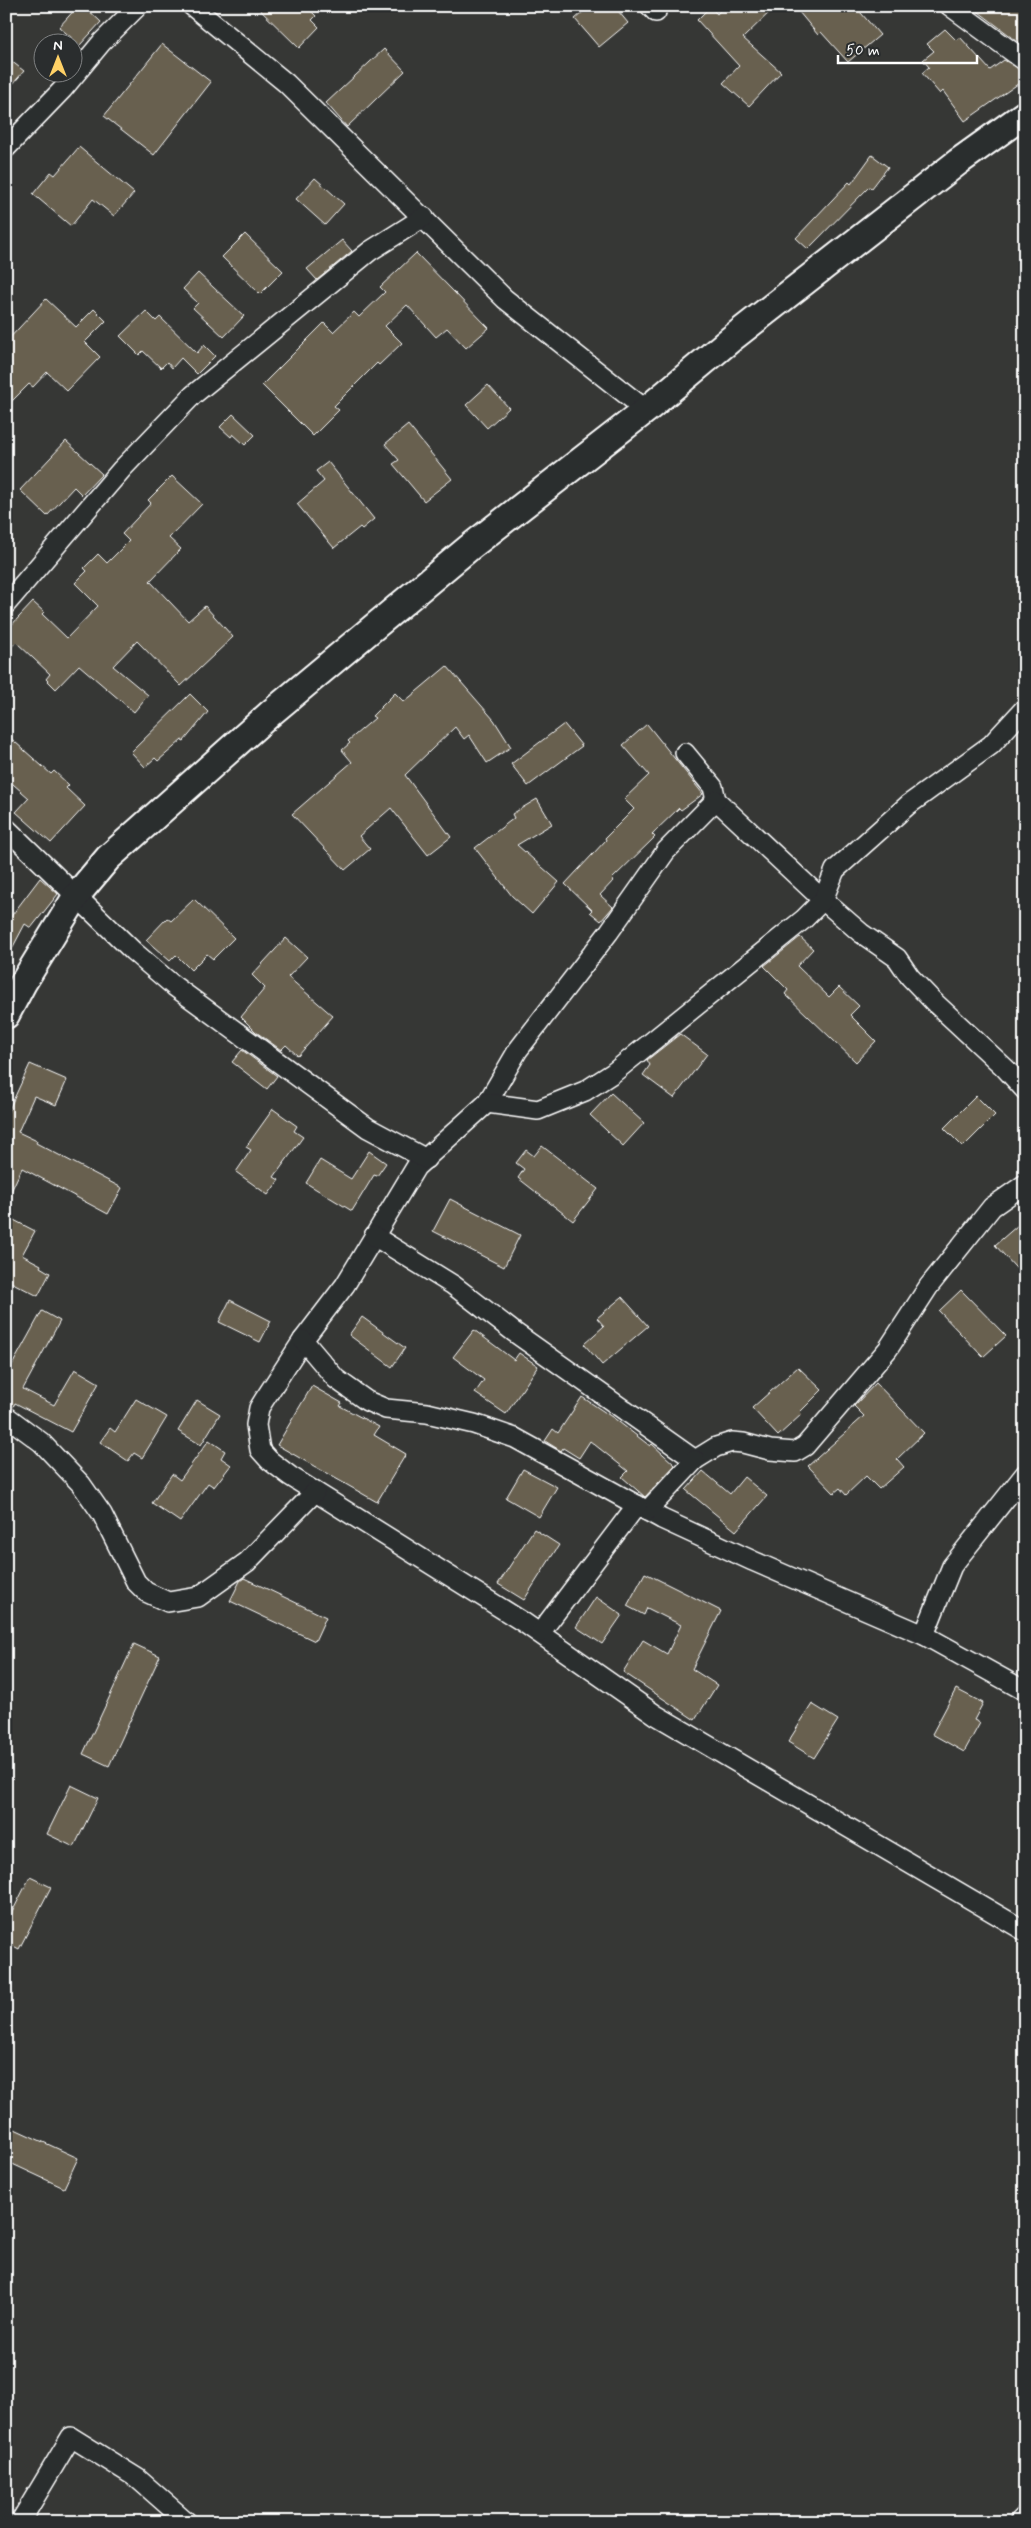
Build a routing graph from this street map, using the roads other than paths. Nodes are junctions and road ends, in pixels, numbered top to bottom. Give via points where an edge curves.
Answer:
1 (138, 6) edge
2 (192, 6) edge
3 (950, 6) edge
4 (1025, 61) edge
5 (1025, 114) edge
6 (6, 148) edge
7 (424, 217) junction
8 (646, 410) junction
9 (6, 604) edge
10 (1025, 708) edge
11 (685, 753) dead end
12 (716, 800) junction
13 (6, 828) edge
14 (77, 895) junction
15 (823, 900) junction
16 (6, 1015) edge
17 (1025, 1090) edge
18 (487, 1103) junction
19 (426, 1160) junction
20 (1025, 1184) edge
21 (374, 1236) junction
22 (302, 1340) junction
23 (6, 1416) edge
24 (695, 1460) junction
25 (1025, 1474) edge
26 (314, 1492) junction
27 (642, 1508) junction
28 (540, 1633) junction
29 (924, 1635) junction
30 (1025, 1691) edge
31 (1025, 1931) edge
32 (1025, 2516) edge
33 (20, 2522) edge
34 (187, 2522) edge
35 (1019, 2522) edge

1 - 6 street
2 - 7 street via 286,83
3 - 4 street
5 - 8 main road via 846,249
7 - 8 street via 505,299
7 - 9 street via 370,251 193,395 122,469
8 - 14 main road via 470,547 272,712 108,858
10 - 15 street via 991,745 908,805 835,870
11 - 12 street via 713,787
12 - 15 street
12 - 18 street via 666,851 610,932 518,1050
13 - 14 street
14 - 16 main road
14 - 19 street via 133,951 174,986 368,1128
15 - 17 street via 861,933 897,958 933,1001
15 - 18 street via 719,989 585,1091 538,1110
18 - 19 street
19 - 21 street via 416,1168
20 - 24 street via 992,1207 929,1286 888,1349 805,1446 789,1452 732,1442 716,1447
21 - 22 street via 345,1286
21 - 24 street via 453,1286
22 - 26 street via 259,1408 256,1433 260,1450 269,1460
22 - 27 street via 336,1380 367,1401 386,1409 427,1413 474,1424 515,1438
23 - 26 street via 41,1442 81,1484 102,1514 136,1582 146,1592 168,1602 198,1597 247,1562
24 - 27 street
25 - 29 street via 952,1566
26 - 28 street
27 - 28 street
27 - 29 street via 761,1565
28 - 31 street via 656,1715
29 - 30 street
32 - 35 street
33 - 34 street via 70,2437 137,2478

